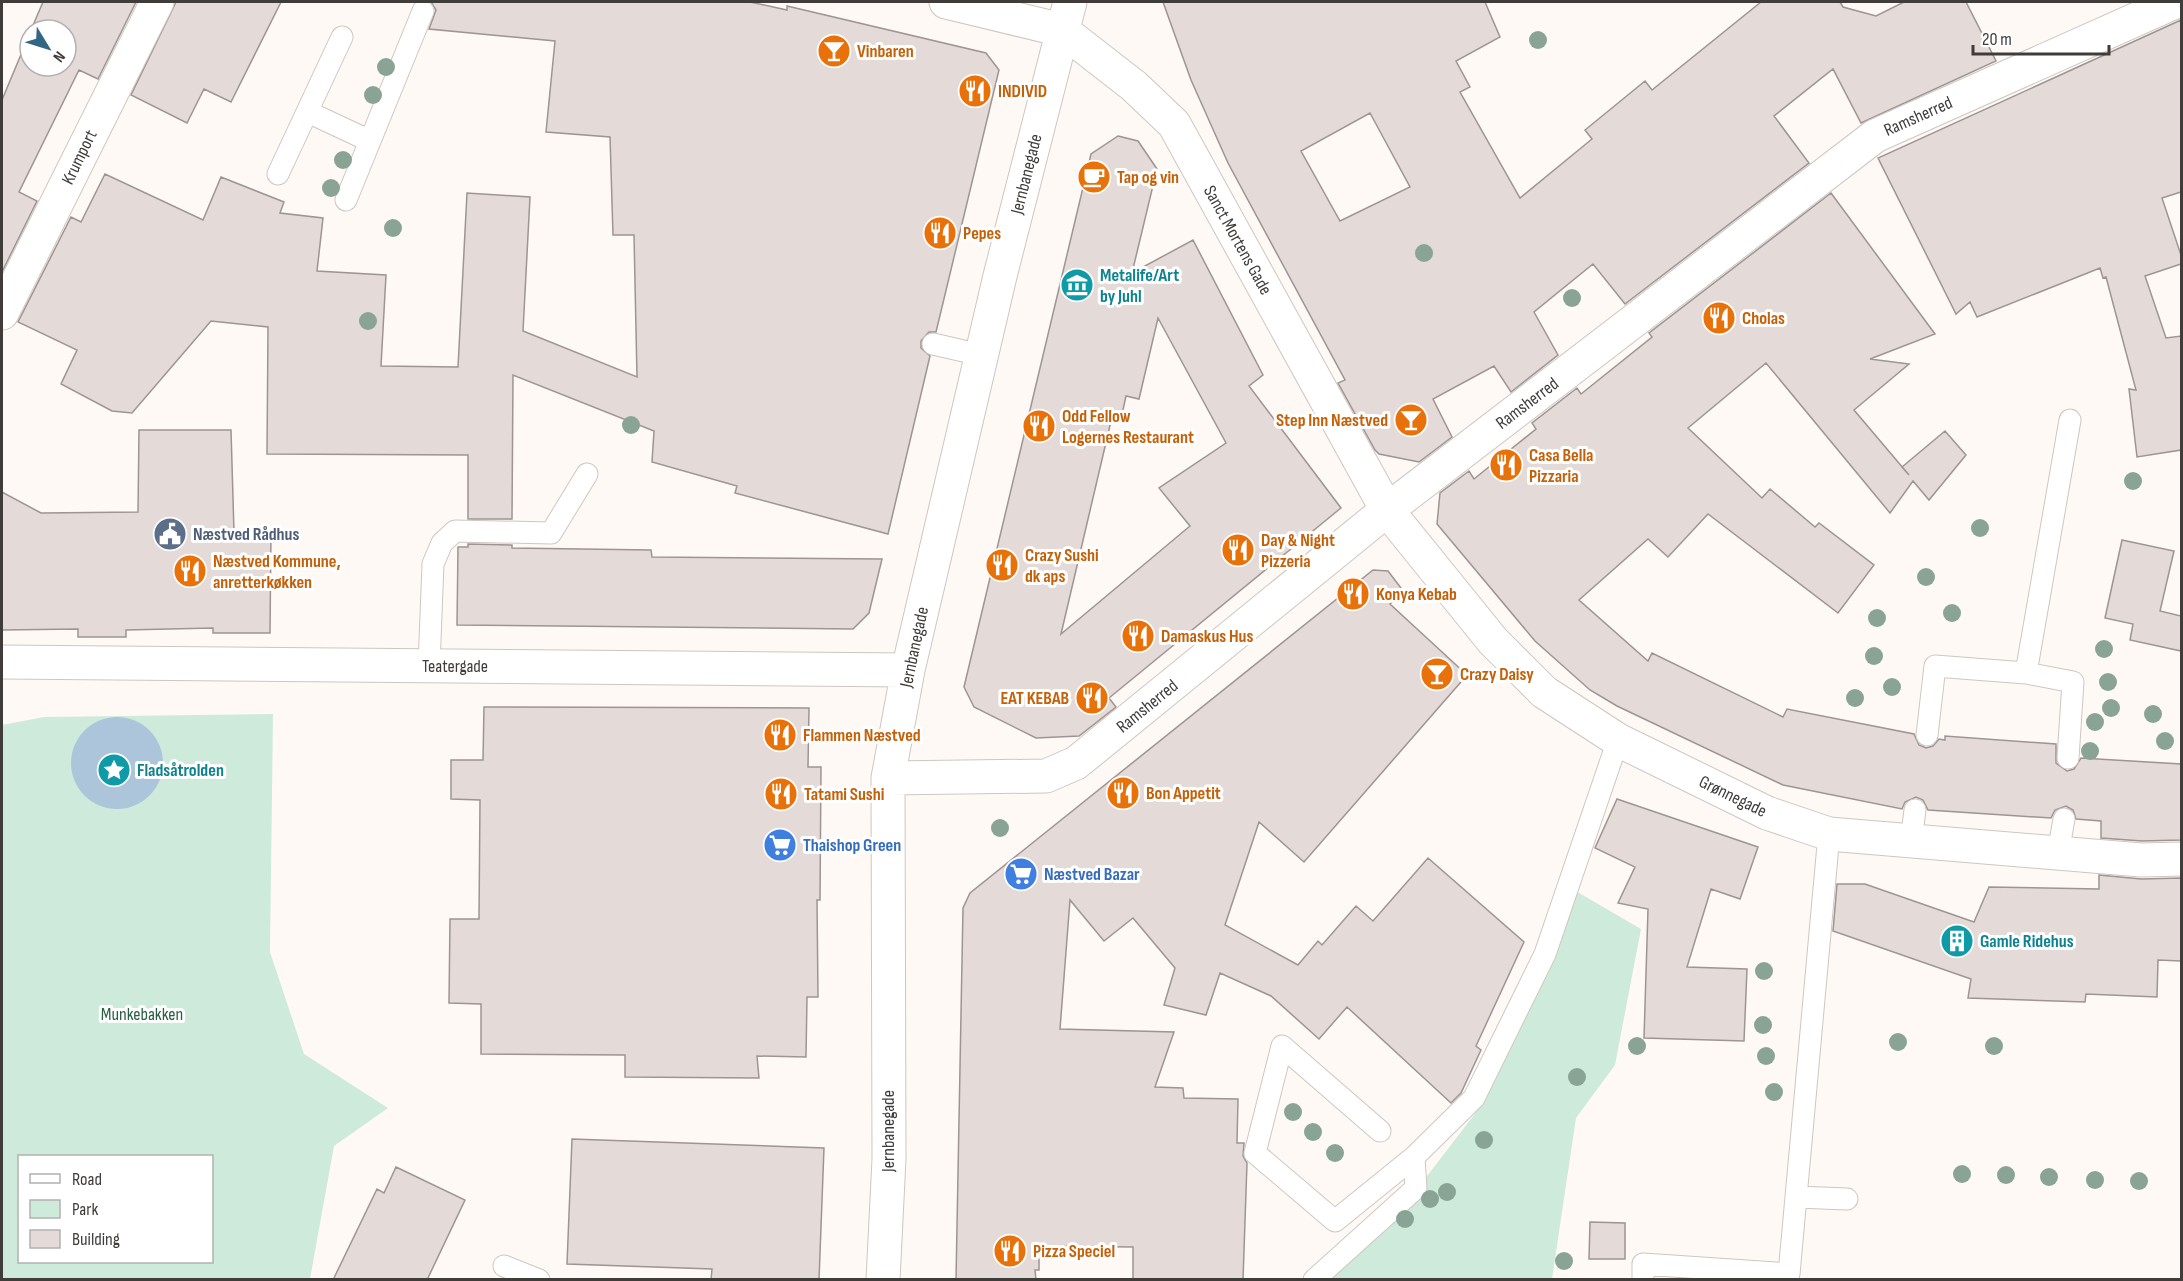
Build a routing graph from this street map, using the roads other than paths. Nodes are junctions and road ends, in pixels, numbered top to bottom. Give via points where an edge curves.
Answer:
1 (157, 2) edge
2 (945, 2) edge
3 (2175, 2) edge
4 (423, 11) dead end
5 (1066, 16) edge
6 (342, 37) dead end
7 (308, 112) junction
8 (370, 141) junction
9 (278, 174) dead end
10 (346, 200) dead end
11 (2, 313) edge
12 (933, 344) dead end
13 (981, 355) junction
14 (2070, 420) dead end
15 (587, 474) dead end
16 (1387, 510) junction
17 (2, 662) edge
18 (429, 666) junction
19 (908, 670) junction
20 (2026, 673) junction
21 (1927, 735) dead end
22 (1618, 740) junction
23 (2068, 758) dead end
24 (888, 778) junction
25 (2064, 819) dead end
26 (1829, 834) junction
27 (2058, 853) junction
28 (2181, 859) edge
29 (1380, 1131) dead end
30 (1414, 1156) junction
31 (1796, 1197) junction
32 (1847, 1199) dead end
33 (504, 1266) dead end
34 (539, 1280) edge
35 (883, 1280) edge
36 (1314, 1280) edge
37 (1643, 1280) edge

1 - 11 street, Krumport
2 - 5 street
3 - 16 street, Ramsherred via 1875,136
4 - 8 lane
5 - 13 street, Jernbanegade
5 - 16 street, Sanct Mortens Gade via 1174,124
6 - 7 lane
7 - 8 lane
7 - 9 lane
8 - 10 lane
12 - 13 lane
13 - 19 street, Jernbanegade
14 - 20 lane
15 - 18 lane via 551,533 455,531 442,543 433,564
16 - 22 street, Grønnegade via 1493,641 1544,692
16 - 24 street, Ramsherred via 1076,763 1046,776
17 - 18 street, Teatergade
18 - 19 street, Teatergade
19 - 24 street, Jernbanegade
20 - 21 lane via 1935,666
20 - 23 lane via 2073,682
22 - 26 street, Grønnegade via 1767,813
22 - 30 lane via 1545,954 1474,1098
24 - 35 street, Jernbanegade via 889,1159
25 - 27 lane
26 - 27 street, Grønnegade via 1913,825
26 - 31 lane
27 - 28 street, Grønnegade
29 - 30 lane via 1282,1046 1255,1153 1335,1221
30 - 36 lane via 1416,1188
31 - 32 lane
31 - 37 lane via 1789,1274 1643,1264
33 - 34 lane

